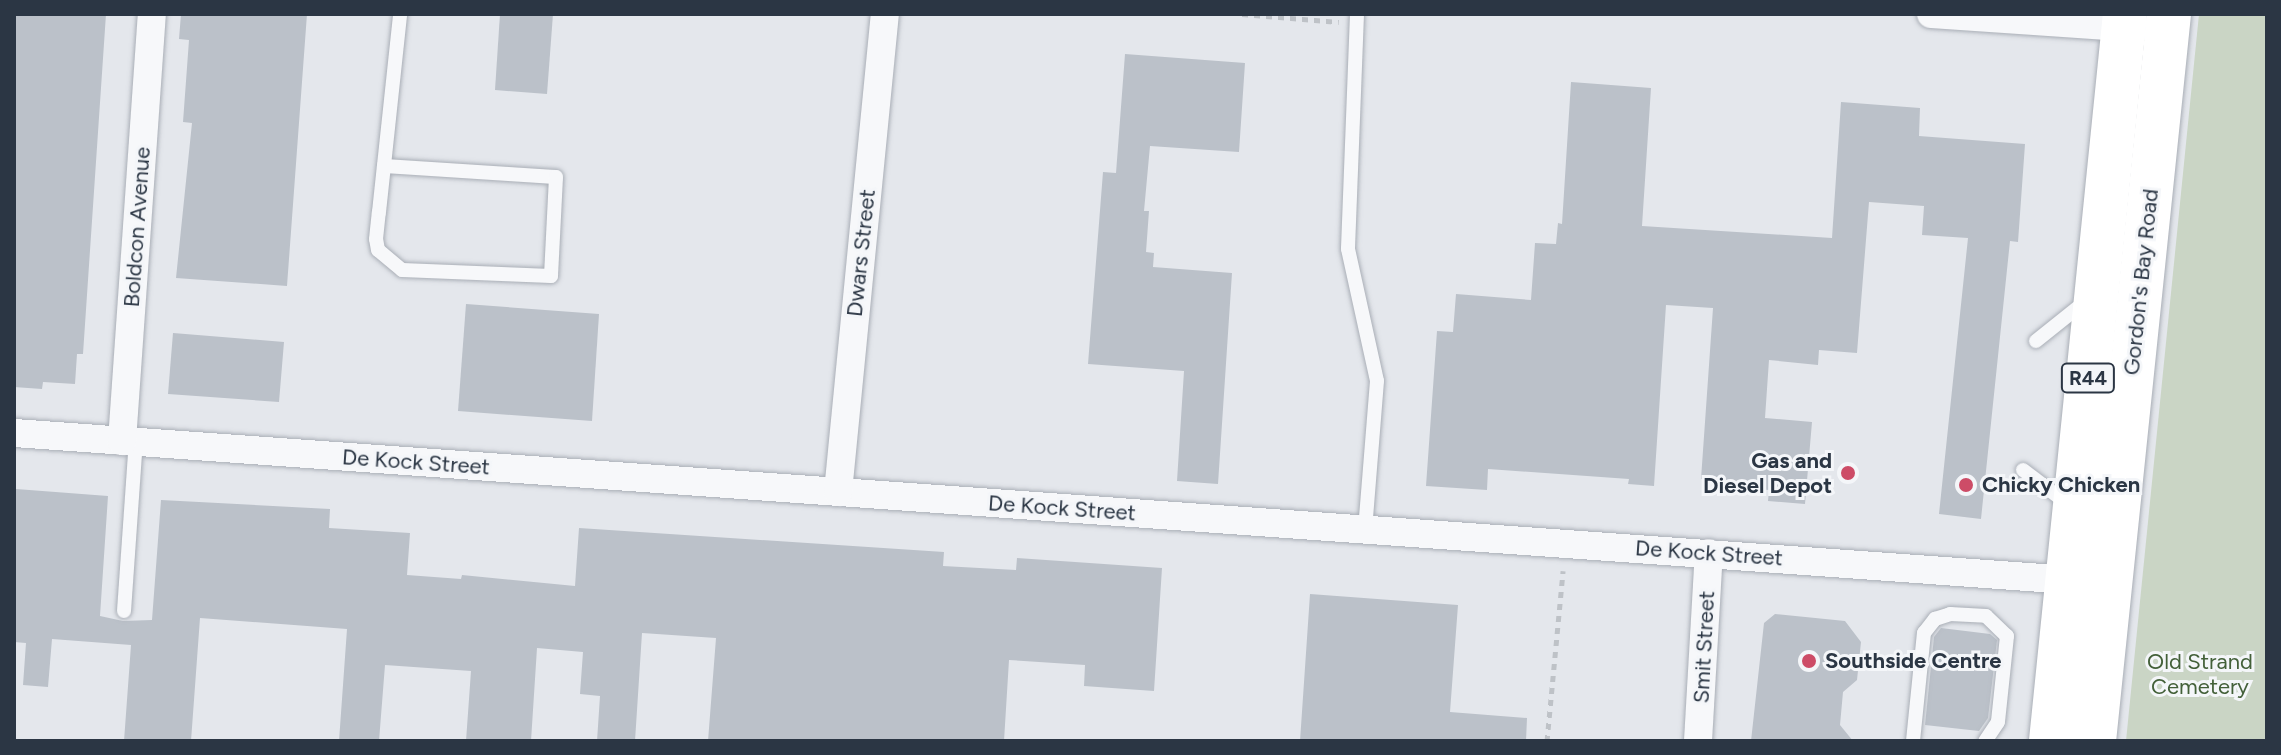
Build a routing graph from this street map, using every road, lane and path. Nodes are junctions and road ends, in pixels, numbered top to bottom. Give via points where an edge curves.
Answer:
1 (152, 14) edge
2 (400, 14) edge
3 (885, 14) edge
4 (1242, 14) edge
5 (1931, 14) edge
6 (1357, 19) edge
7 (2124, 20) edge
8 (2168, 22) edge
9 (384, 166) junction
10 (2097, 292) junction
11 (2036, 341) dead end
12 (14, 433) edge
13 (129, 441) junction
14 (2023, 470) dead end
15 (838, 492) junction
16 (2075, 509) junction
17 (1365, 529) junction
18 (1565, 544) junction
19 (1709, 553) junction
20 (2090, 582) junction
21 (124, 611) dead end
22 (1547, 741) edge
23 (1698, 741) edge
24 (1913, 741) edge
25 (1985, 741) edge
26 (2051, 741) edge
27 (2094, 741) edge

1 - 13 street, Boldcon Avenue
2 - 9 lane
3 - 15 street, Dwars Street
4 - 6 path
5 - 7 street
6 - 17 lane via 1348,249 1377,381
7 - 8 street
7 - 10 main road, Gordon's Bay Road / R44
8 - 20 main road, Gordon's Bay Road / R44
9 - 9 lane via 376,239 393,266 551,276 556,177
10 - 11 lane
10 - 16 main road, Gordon's Bay Road / R44
12 - 13 street, De Kock Street
13 - 15 street, De Kock Street
13 - 21 lane
14 - 16 lane
15 - 17 street, De Kock Street
16 - 20 main road, Gordon's Bay Road / R44
17 - 18 street, De Kock Street
18 - 19 street, De Kock Street
18 - 22 path
19 - 20 street, De Kock Street
19 - 23 street, Smit Street
20 - 26 main road, Gordon's Bay Road / R44
20 - 27 main road, Gordon's Bay Road / R44
24 - 25 lane via 1924,633 1935,619 1950,614 1986,616 2007,636 1998,722

